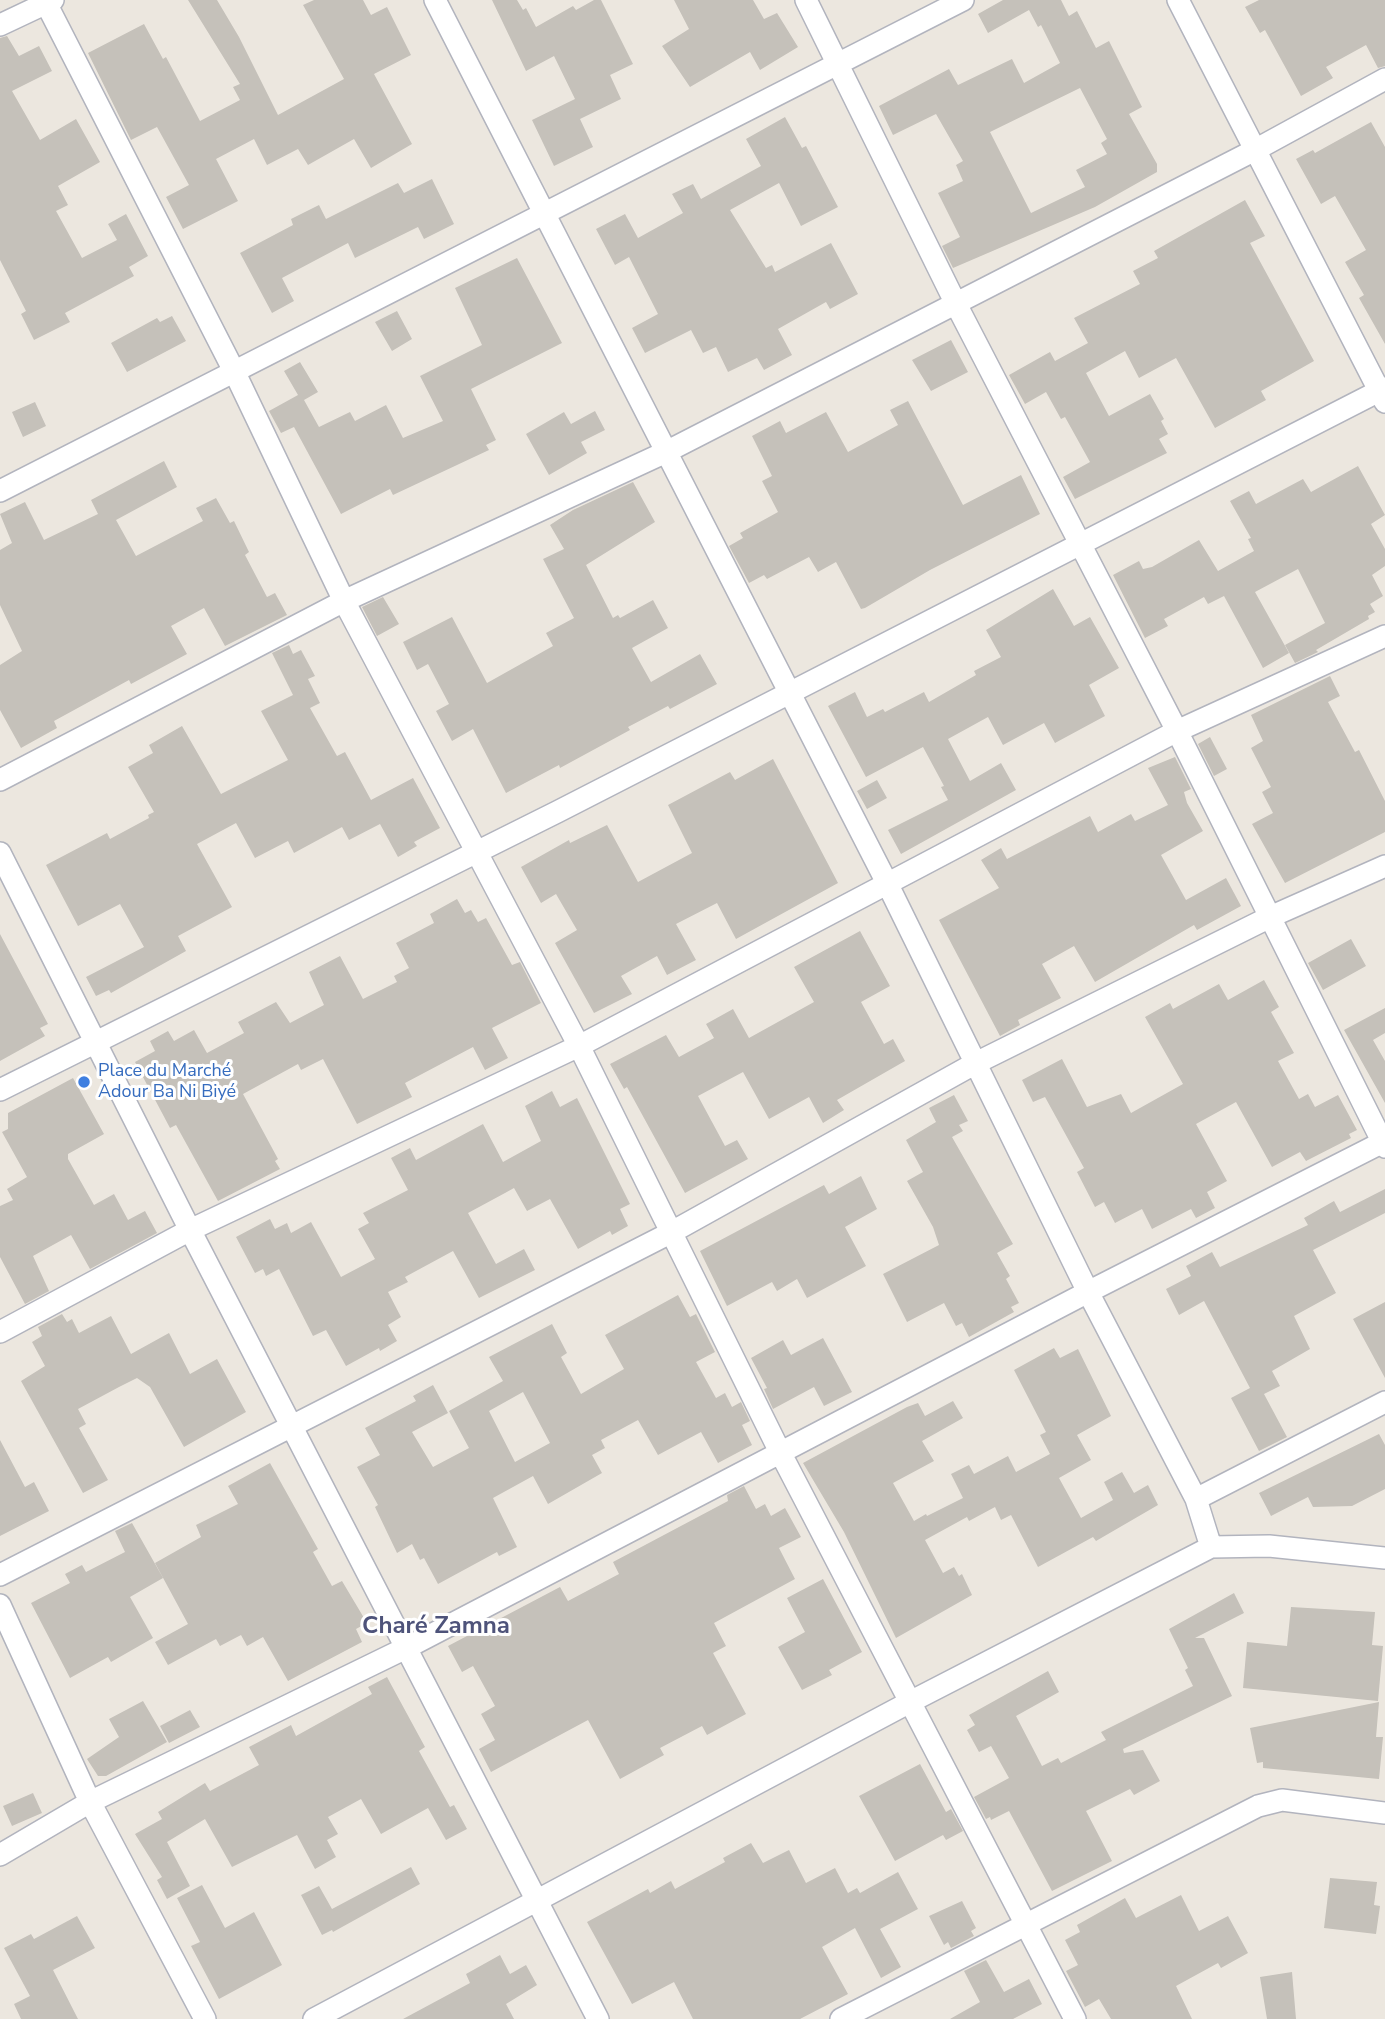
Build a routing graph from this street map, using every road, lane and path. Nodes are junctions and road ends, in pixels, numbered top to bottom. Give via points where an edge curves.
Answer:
1 (435, 0) edge
2 (806, 0) edge
3 (964, 0) edge
4 (1178, 0) edge
5 (50, 2) edge
6 (0, 25) edge
7 (838, 65) junction
8 (1385, 79) edge
9 (1255, 150) junction
10 (544, 214) junction
11 (956, 304) junction
12 (234, 372) junction
13 (1383, 394) edge
14 (666, 452) junction
15 (0, 491) edge
16 (1079, 545) junction
17 (344, 601) junction
18 (1385, 636) edge
19 (789, 693) junction
20 (1177, 731) junction
21 (0, 780) edge
22 (0, 853) edge
23 (475, 853) junction
24 (1385, 866) edge
25 (886, 881) junction
26 (1270, 917) junction
27 (96, 1043) junction
28 (579, 1045) junction
29 (974, 1064) junction
30 (0, 1090) edge
31 (1384, 1144) edge
32 (190, 1230) junction
33 (672, 1232) junction
34 (1088, 1292) junction
35 (0, 1332) edge
36 (1385, 1402) edge
37 (292, 1425) junction
38 (780, 1452) junction
39 (1196, 1499) junction
40 (1211, 1546) junction
41 (1385, 1558) edge
42 (0, 1575) edge
43 (0, 1605) edge
44 (408, 1647) junction
45 (910, 1702) junction
46 (90, 1802) junction
47 (1385, 1813) edge
48 (0, 1855) edge
49 (538, 1899) junction
50 (1027, 1924) junction
51 (320, 2018) edge
52 (205, 2019) edge
53 (598, 2019) edge
54 (841, 2019) edge
55 (1075, 2019) edge

1 - 10 street
2 - 7 street
3 - 7 street
4 - 9 street
5 - 6 street
5 - 12 street
7 - 10 street
7 - 11 street
8 - 9 street
9 - 11 street
9 - 13 street
10 - 12 street
10 - 14 street
11 - 14 street
11 - 16 street
12 - 15 street
12 - 17 street
13 - 16 street
14 - 17 street
14 - 19 street
16 - 19 street
16 - 20 street
17 - 21 street
17 - 23 street
18 - 20 street
19 - 23 street
19 - 25 street
20 - 25 street
20 - 26 street
22 - 27 street
23 - 27 street
23 - 28 street
24 - 26 street
25 - 28 street
25 - 29 street
26 - 29 street
26 - 31 street
27 - 30 street
27 - 32 street
28 - 32 street
28 - 33 street
29 - 33 street
29 - 34 street
31 - 34 street
32 - 35 street
32 - 37 street
33 - 37 street
33 - 38 street
34 - 38 street
34 - 39 street
36 - 39 street
37 - 42 street
37 - 44 street
38 - 44 street
38 - 45 street
39 - 40 street
40 - 41 street via 1269,1546
40 - 45 street
43 - 46 street
44 - 46 street
44 - 49 street
45 - 49 street
45 - 50 street
46 - 48 street
46 - 52 street
47 - 50 street via 1282,1800 1258,1806
49 - 51 street
49 - 53 street
50 - 54 street
50 - 55 street

